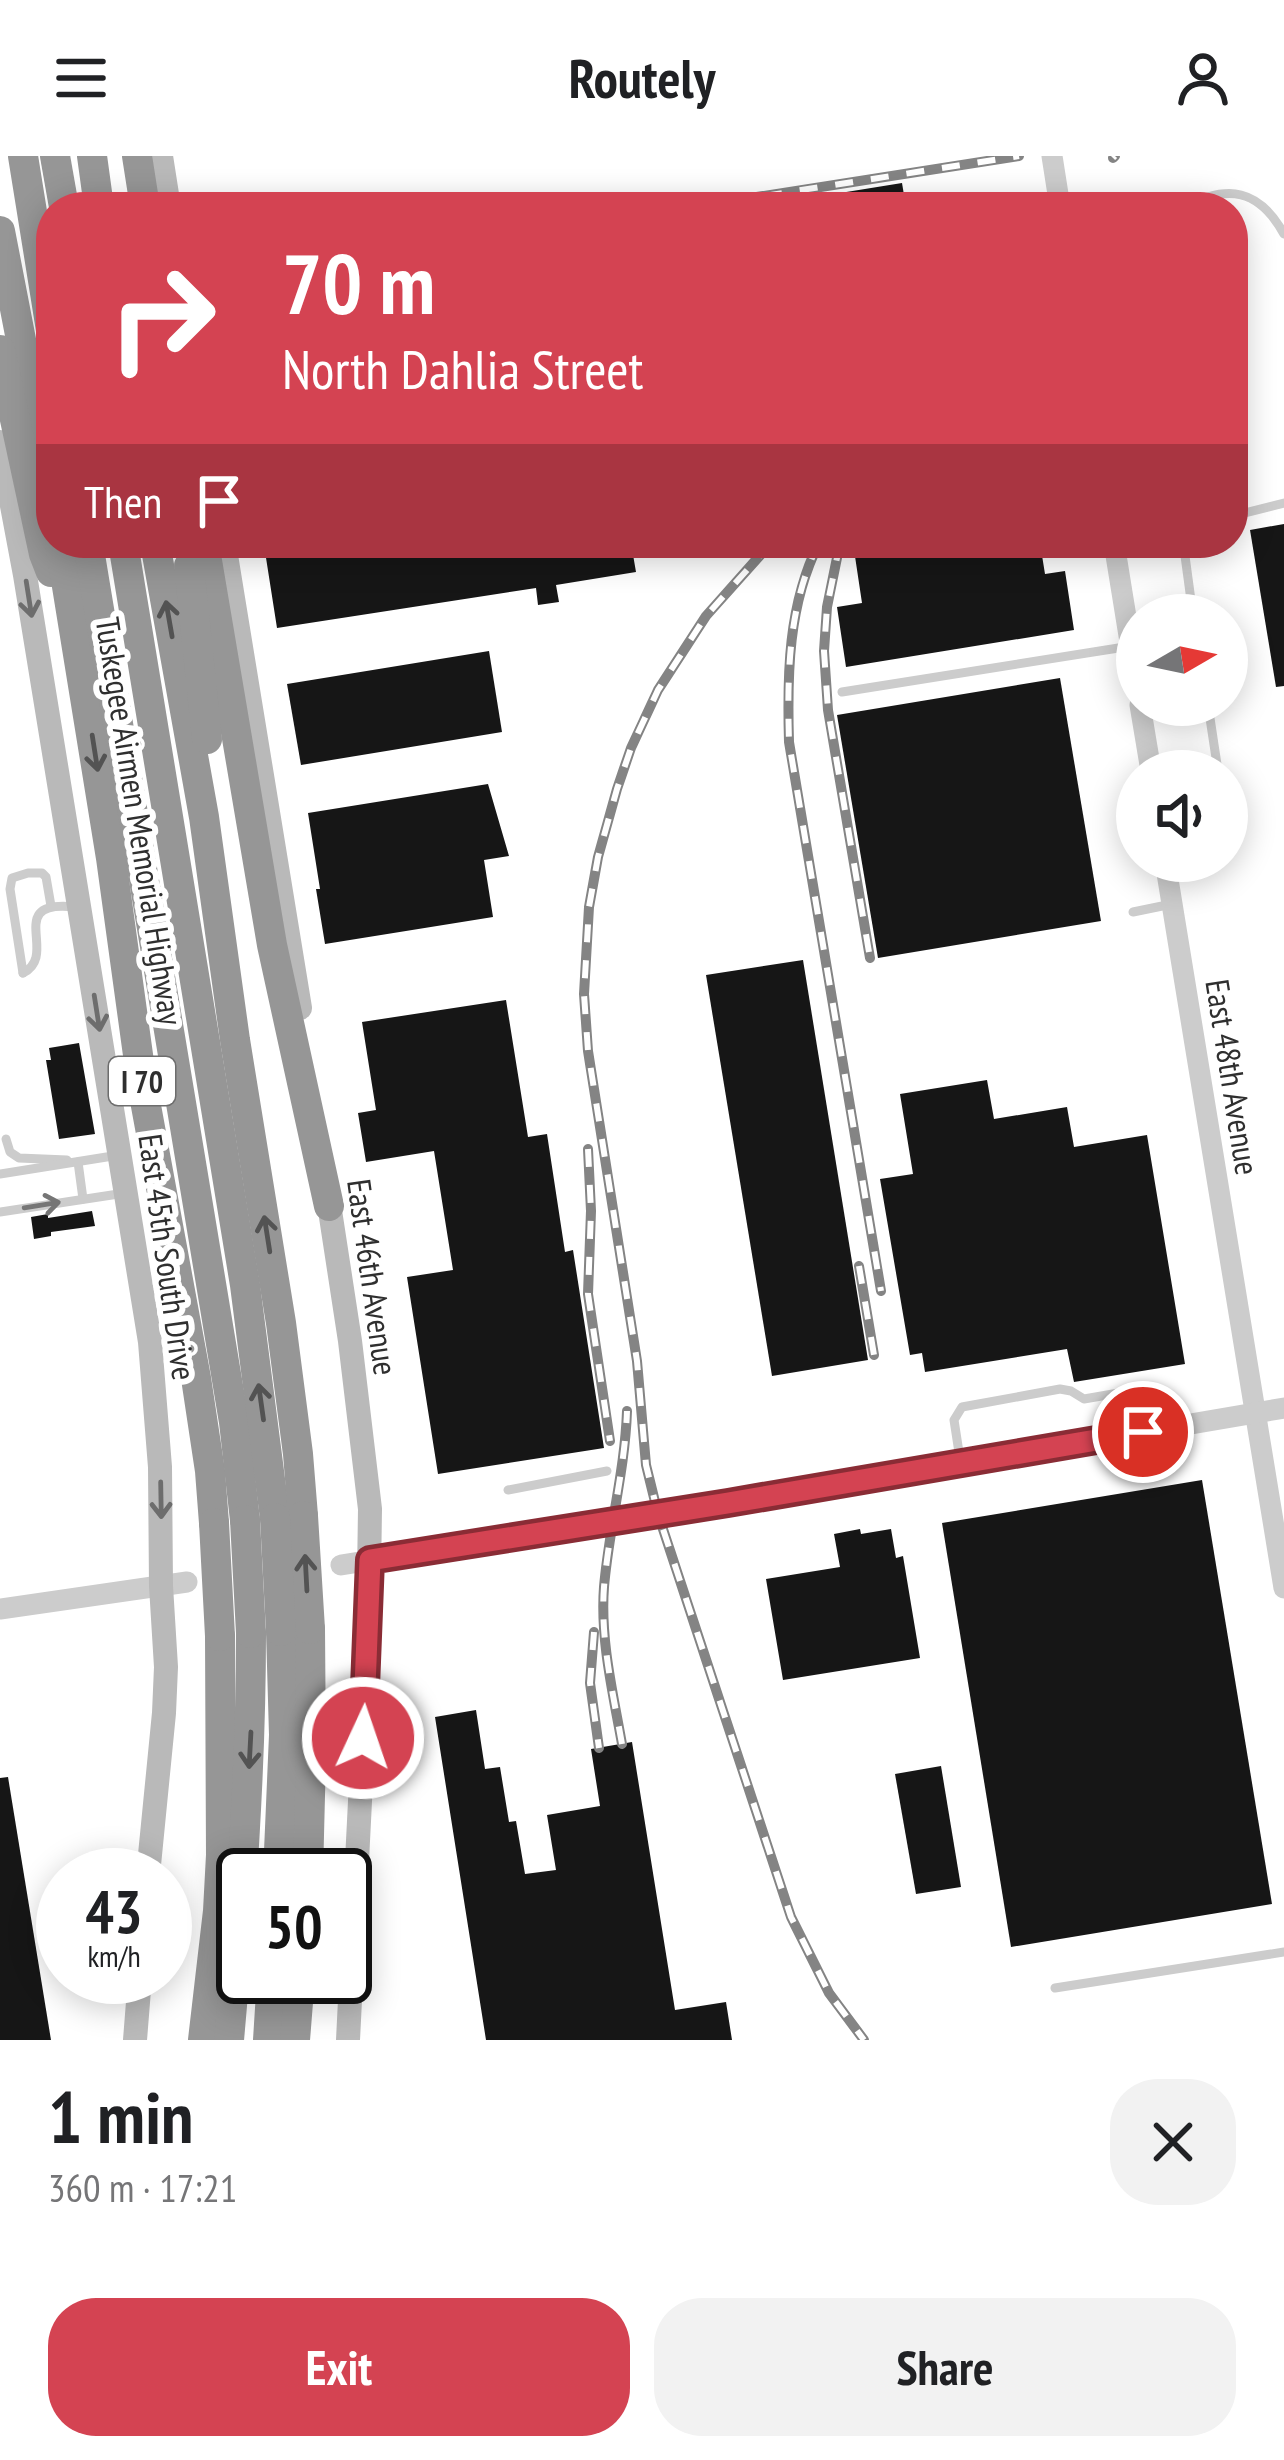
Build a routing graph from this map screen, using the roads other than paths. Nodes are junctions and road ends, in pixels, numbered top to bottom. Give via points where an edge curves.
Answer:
1 (22, 156) edge
2 (56, 156) edge
3 (92, 156) edge
4 (137, 156) edge
5 (161, 156) edge
6 (1052, 156) edge
7 (62, 192) edge
8 (97, 192) edge
9 (143, 192) edge
10 (167, 192) edge
11 (1058, 192) edge
12 (1248, 197) edge
13 (0, 231) edge
14 (1284, 234) edge
15 (36, 240) edge
16 (0, 350) edge
17 (36, 412) edge
18 (0, 442) edge
19 (1284, 503) edge
20 (1248, 511) edge
21 (36, 517) edge
22 (46, 558) edge
23 (62, 558) edge
24 (90, 558) edge
25 (125, 558) edge
26 (158, 558) edge
27 (188, 558) edge
28 (207, 558) edge
29 (226, 558) edge
30 (1116, 558) edge
31 (1185, 558) edge
32 (1122, 594) edge
33 (1190, 594) edge
34 (76, 638) junction
35 (1116, 648) edge
36 (842, 692) dead end
37 (204, 817) junction
38 (1168, 882) edge
39 (1172, 904) junction
40 (51, 906) junction
41 (80, 908) junction
42 (1132, 912) dead end
43 (6, 1139) dead end
44 (120, 1155) junction
45 (78, 1162) junction
46 (0, 1174) edge
47 (126, 1192) junction
48 (83, 1198) junction
49 (328, 1206) junction
50 (0, 1212) edge
51 (1284, 1408) edge
52 (1254, 1413) junction
53 (1143, 1432) junction
54 (961, 1463) junction
55 (607, 1471) dead end
56 (508, 1490) dead end
57 (259, 1519) junction
58 (370, 1560) junction
59 (341, 1565) dead end
60 (174, 1584) junction
61 (1284, 1588) edge
62 (0, 1609) edge
63 (265, 1632) junction
64 (151, 1848) edge
65 (279, 1848) edge
66 (309, 1848) edge
67 (1284, 1952) edge
68 (1055, 1988) dead end
69 (137, 2004) edge
70 (270, 2004) edge
71 (348, 2033) edge
72 (134, 2040) edge
73 (203, 2040) edge
74 (229, 2040) edge
75 (268, 2040) edge

1 - 15 highway
2 - 7 highway
3 - 8 highway
4 - 9 highway
5 - 10 main road
6 - 11 street
12 - 14 lane
13 - 17 highway
16 - 21 highway
18 -> 41 main road, East 45th South Drive
19 - 20 lane
22 - 34 highway
23 - 34 highway, Tuskegee Airmen Memorial Highway / I 70
24 - 57 highway via 234,1422
57 -> 25 highway via 245,1285
37 -> 26 highway, Tuskegee Airmen Memorial Highway / I 70
27 - 37 highway via 208,728
28 - 49 highway via 272,945
29 - 49 main road, East 46th Avenue
30 - 32 street
31 - 33 lane
34 -> 57 highway, Tuskegee Airmen Memorial Highway / I 70 via 210,1471
35 - 36 lane
57 -> 37 highway, Tuskegee Airmen Memorial Highway / I 70 via 291,1387
38 - 39 street, East 48th Avenue
39 - 42 lane
39 - 52 street, East 48th Avenue
40 - 40 lane via 44,874 12,878 23,973 36,962 38,915
40 - 41 lane
41 -> 44 main road, East 45th South Drive
43 - 45 lane via 19,1157
44 - 45 lane
44 - 47 main road, East 45th South Drive
45 - 46 lane
45 - 48 lane
47 - 48 lane
47 -> 60 main road, East 45th South Drive
50 -> 48 lane
49 - 58 main road, East 46th Avenue via 365,1456
51 - 52 street
52 - 53 street
52 - 61 street, East 48th Avenue
53 - 54 street
53 - 54 lane via 1136,1390 1084,1400 1071,1391 1040,1393 962,1407 954,1420
54 - 58 street
55 - 56 lane
63 -> 57 highway, Tuskegee Airmen Memorial Highway / I 70, bridge
57 - 63 highway, Tuskegee Airmen Memorial Highway / I 70, bridge
58 - 59 street
58 - 71 main road, East 46th Avenue
60 - 62 street
60 - 64 main road, East 45th South Drive
63 - 65 highway via 284,1735
63 - 66 highway, Tuskegee Airmen Memorial Highway / I 70 via 311,1756
63 - 73 highway, Tuskegee Airmen Memorial Highway / I 70 via 221,1855
63 -> 74 highway
67 - 68 lane
69 - 72 main road
70 - 75 highway

